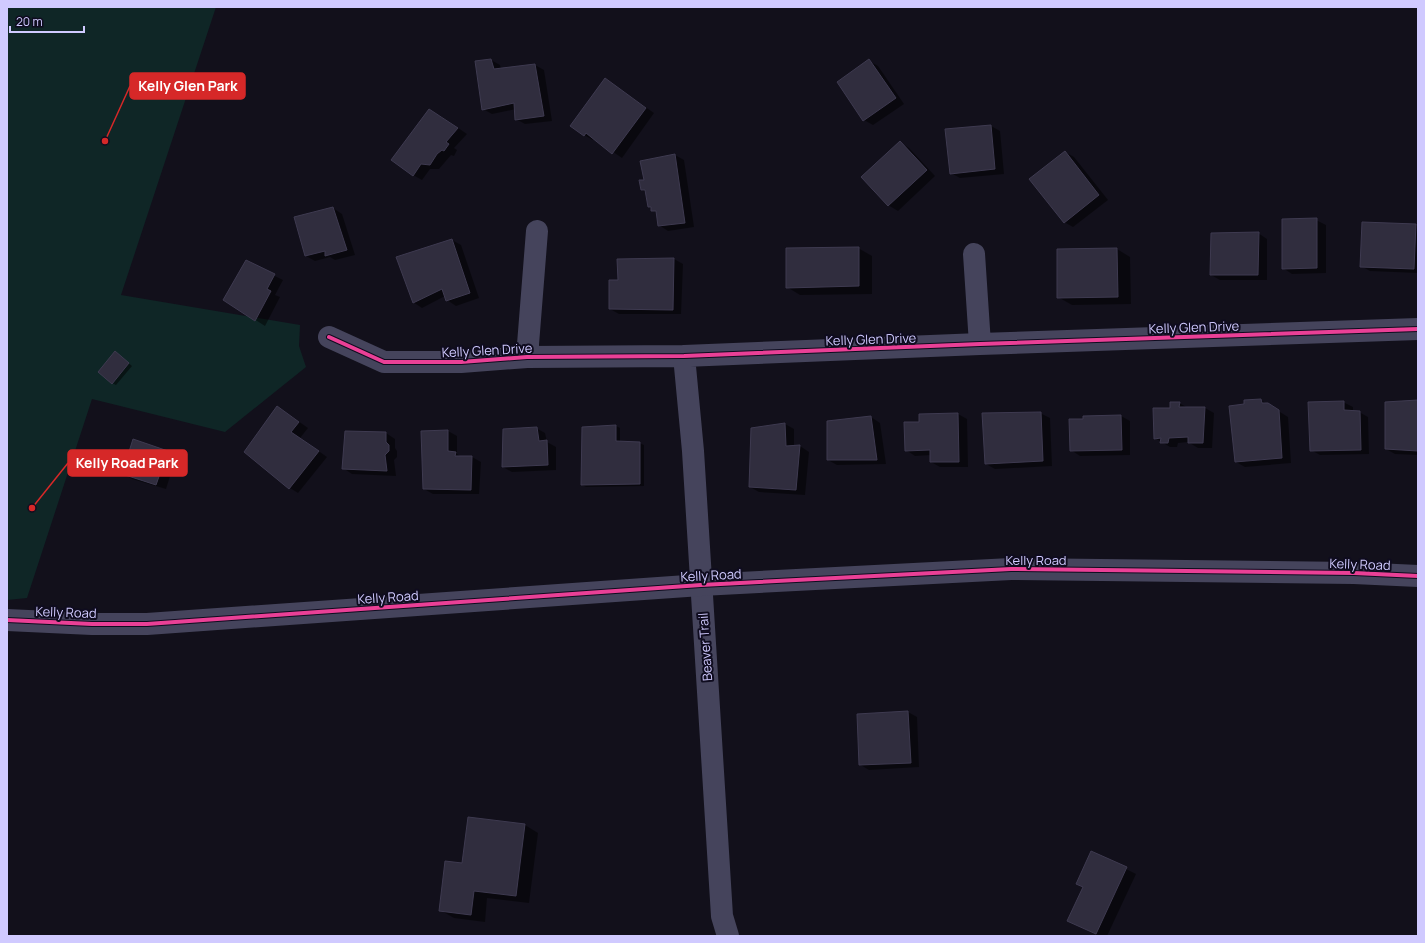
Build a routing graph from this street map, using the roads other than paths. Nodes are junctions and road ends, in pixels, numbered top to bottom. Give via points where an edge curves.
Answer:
1 (537, 231) dead end
2 (974, 254) dead end
3 (1418, 329) edge
4 (330, 337) dead end
5 (980, 344) junction
6 (684, 356) junction
7 (527, 357) junction
8 (1418, 576) edge
9 (701, 585) junction
10 (7, 620) edge
11 (728, 936) edge

1 - 7 street
2 - 5 street
3 - 5 street, Kelly Glen Drive
4 - 7 street, Kelly Glen Drive via 384,362 461,362
5 - 6 street, Kelly Glen Drive
6 - 7 street, Kelly Glen Drive
6 - 9 street, Beaver Trail
8 - 9 street, Kelly Road via 1010,569
9 - 10 street, Kelly Road via 147,624
9 - 11 street, Beaver Trail via 722,916

